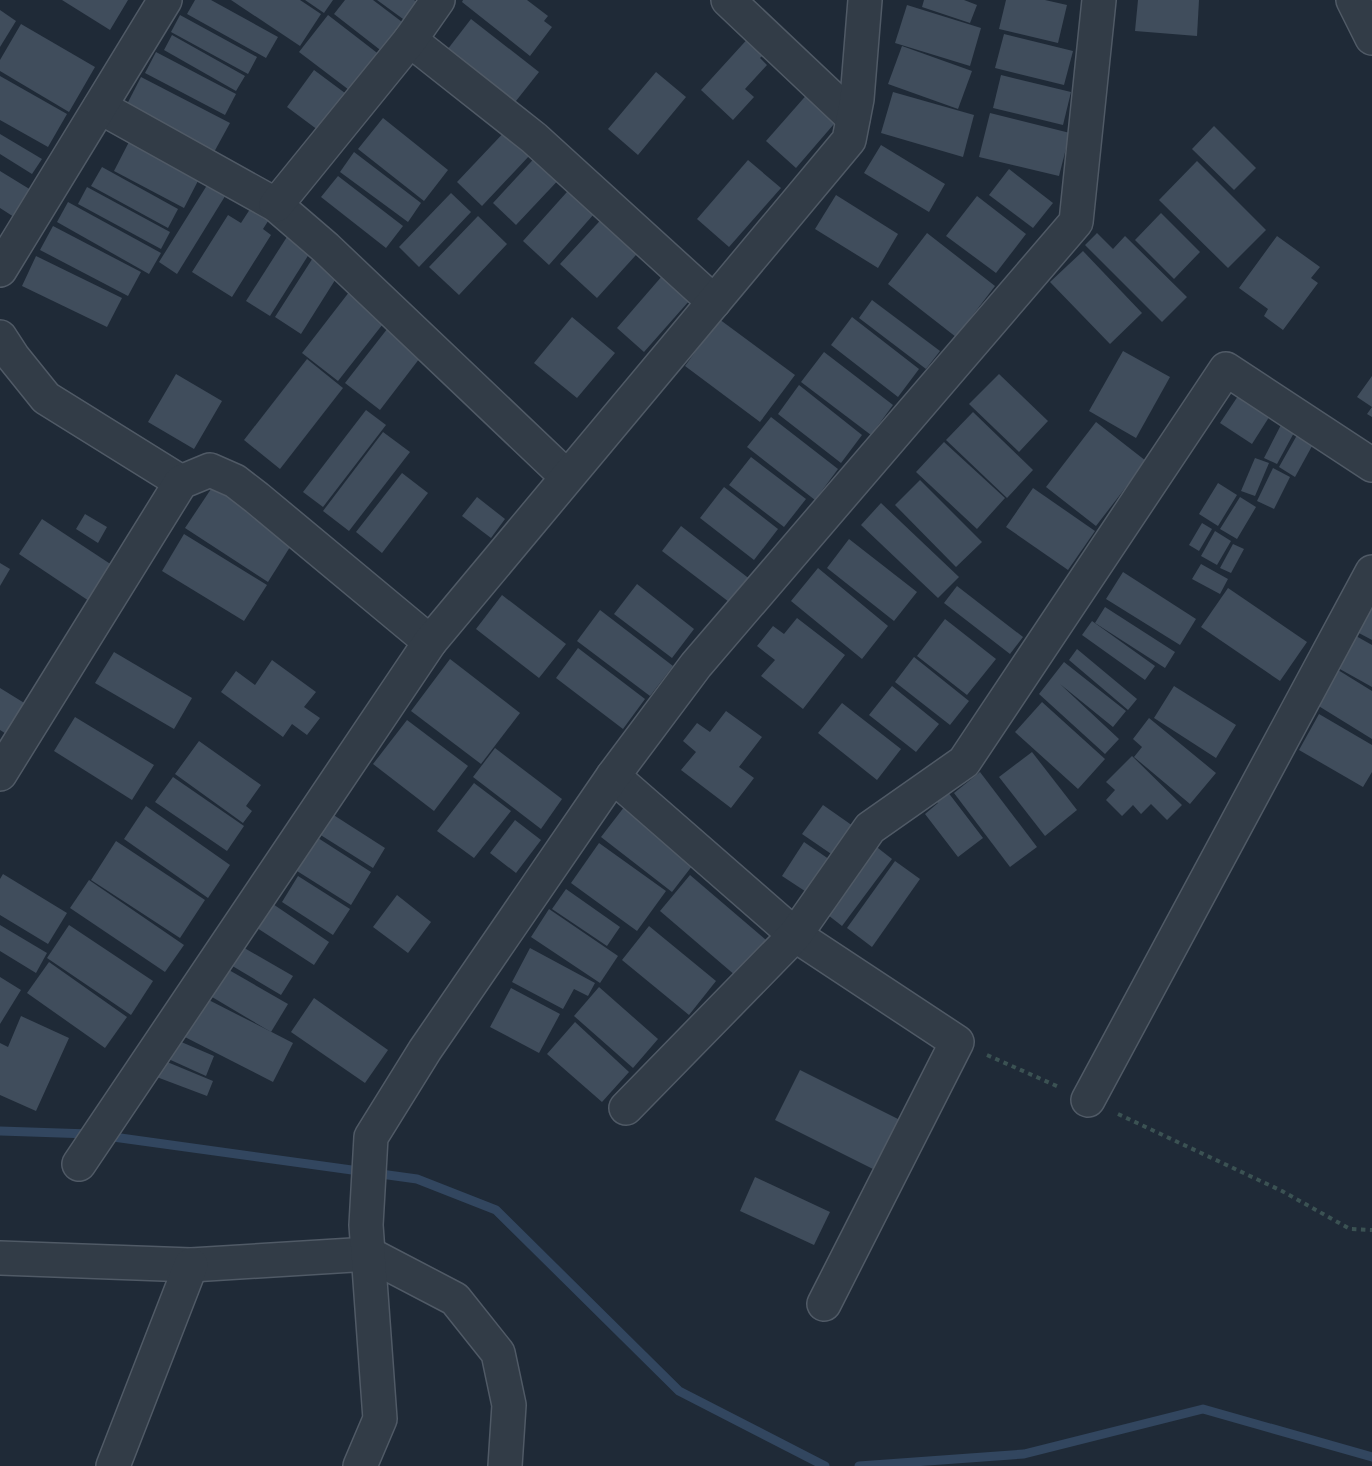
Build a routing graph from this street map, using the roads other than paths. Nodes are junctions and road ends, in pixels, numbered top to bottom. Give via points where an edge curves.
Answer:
1 (165, 0) edge
2 (438, 0) edge
3 (728, 0) edge
4 (865, 0) edge
5 (1099, 0) edge
6 (1353, 0) edge
7 (1372, 38) edge
8 (410, 40) junction
9 (100, 107) junction
10 (853, 118) junction
11 (276, 205) junction
12 (0, 270) edge
13 (714, 302) junction
14 (0, 337) edge
15 (1372, 465) edge
16 (567, 477) junction
17 (181, 482) junction
18 (1372, 572) edge
19 (430, 642) junction
20 (0, 774) edge
21 (613, 776) junction
22 (795, 934) junction
23 (1088, 1100) road end
24 (626, 1108) dead end
25 (79, 1164) dead end
26 (368, 1240) junction
27 (0, 1258) edge
28 (191, 1265) junction
29 (824, 1304) dead end
30 (113, 1466) edge
31 (360, 1466) edge
32 (505, 1466) edge

1 - 9 street
2 - 8 street
3 - 10 street
4 - 10 street
5 - 21 street via 1076,222 696,665
6 - 7 street
8 - 11 street
8 - 13 street via 534,138
9 - 11 street
9 - 12 street
10 - 13 street via 849,140
11 - 16 street via 335,256
13 - 16 street
14 - 17 street via 46,398
15 - 22 street via 1226,369 964,762 870,828
16 - 19 street
17 - 19 street via 210,470 235,481
17 - 20 street
18 - 23 street
19 - 25 street
21 - 22 street
21 - 26 street via 425,1050 371,1137
22 - 24 street
22 - 29 street via 957,1042
26 - 28 street
26 - 31 street via 380,1419
26 - 32 street via 455,1299 498,1353 510,1405
27 - 28 street
28 - 30 street

